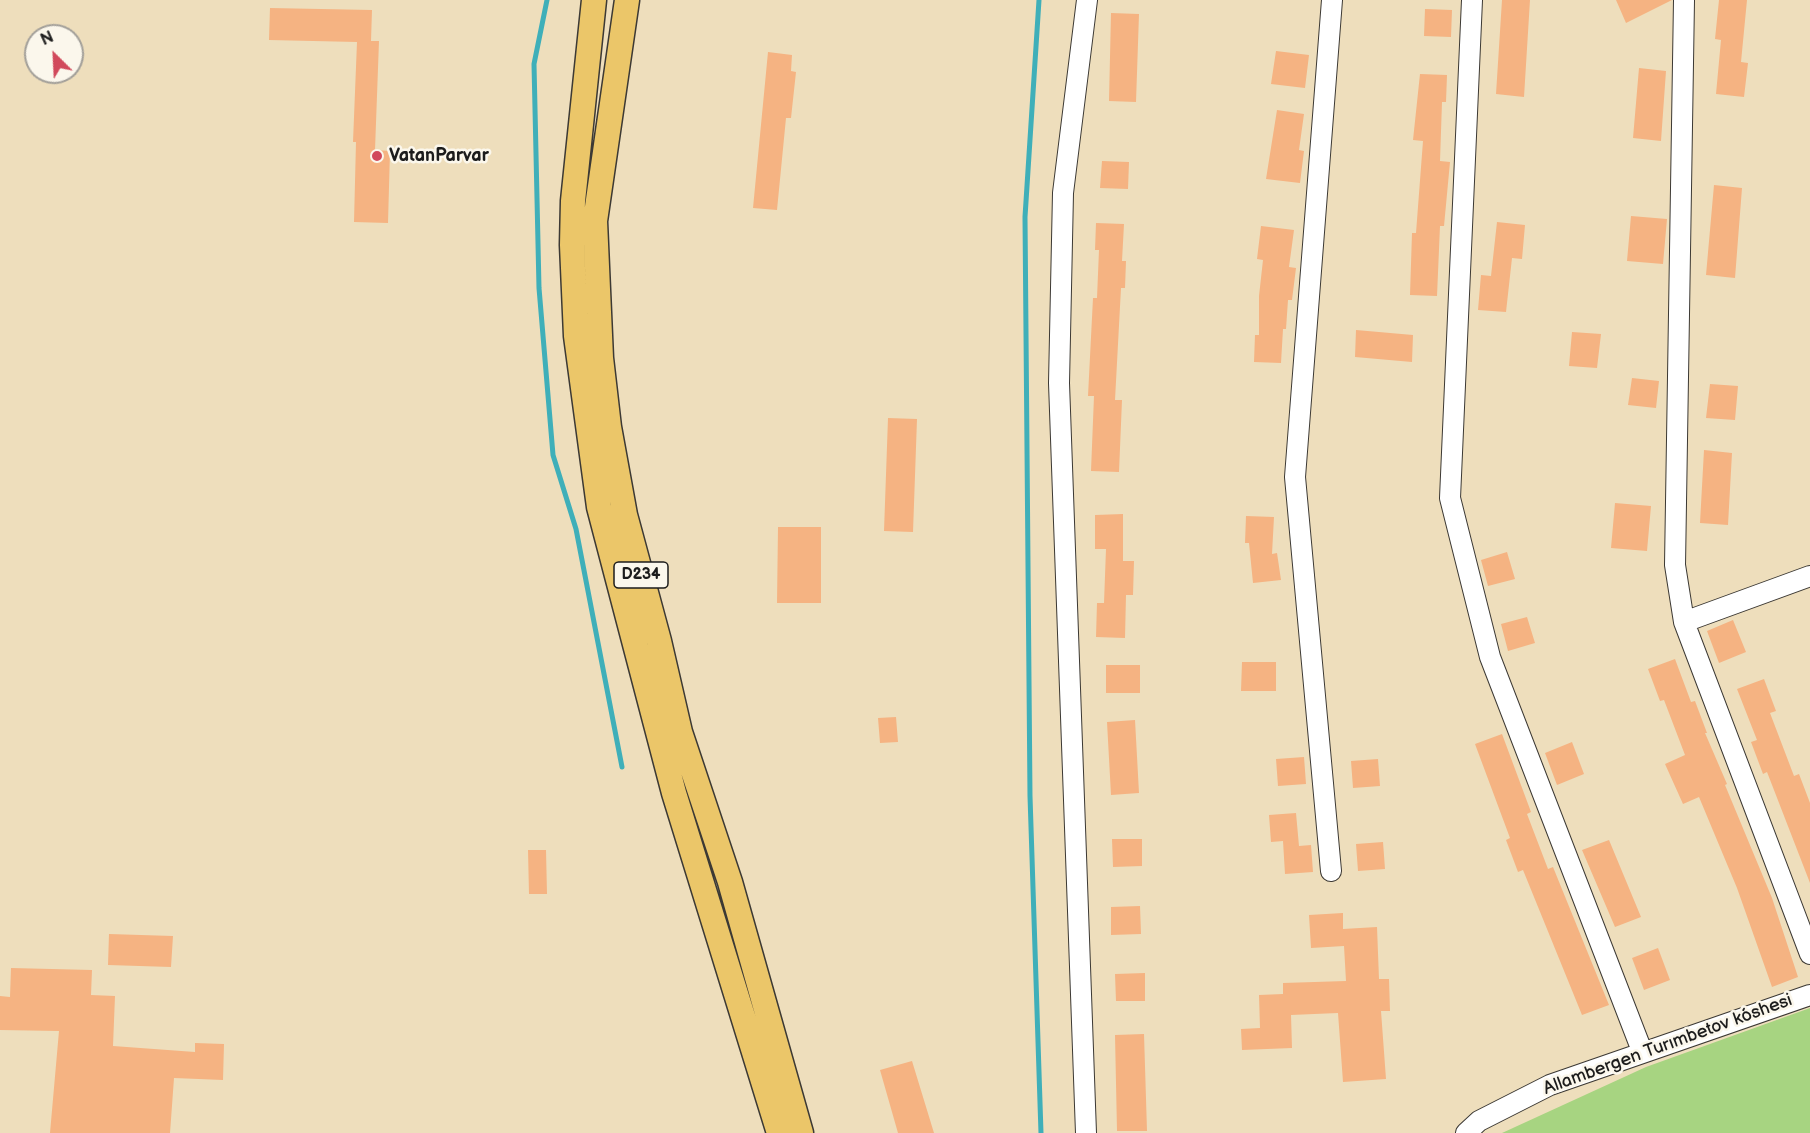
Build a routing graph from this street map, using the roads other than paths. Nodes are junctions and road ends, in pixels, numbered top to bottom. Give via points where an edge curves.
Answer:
1 (594, 0) edge
2 (627, 0) edge
3 (1087, 0) edge
4 (1332, 0) edge
5 (1472, 0) edge
6 (1684, 0) edge
7 (1810, 576) edge
8 (1684, 622) junction
9 (1331, 871) dead end
10 (1810, 954) edge
11 (1810, 995) edge
12 (1642, 1051) junction
13 (779, 1133) edge
14 (801, 1133) edge
15 (1086, 1133) edge
16 (1466, 1133) edge

1 - 13 main road, D234 via 572,245 576,336 599,507 674,793
2 - 14 main road, D234 via 595,221 601,358 609,427 625,515 680,732 730,882
3 - 15 street via 1063,193 1059,384
4 - 9 street via 1295,477
5 - 12 street via 1450,498 1490,657
6 - 8 street via 1675,565
7 - 8 street
8 - 10 street
11 - 12 street, Allambergen Turımbetov kóshesi
12 - 16 street, Allambergen Turımbetov kóshesi via 1550,1085 1479,1121

